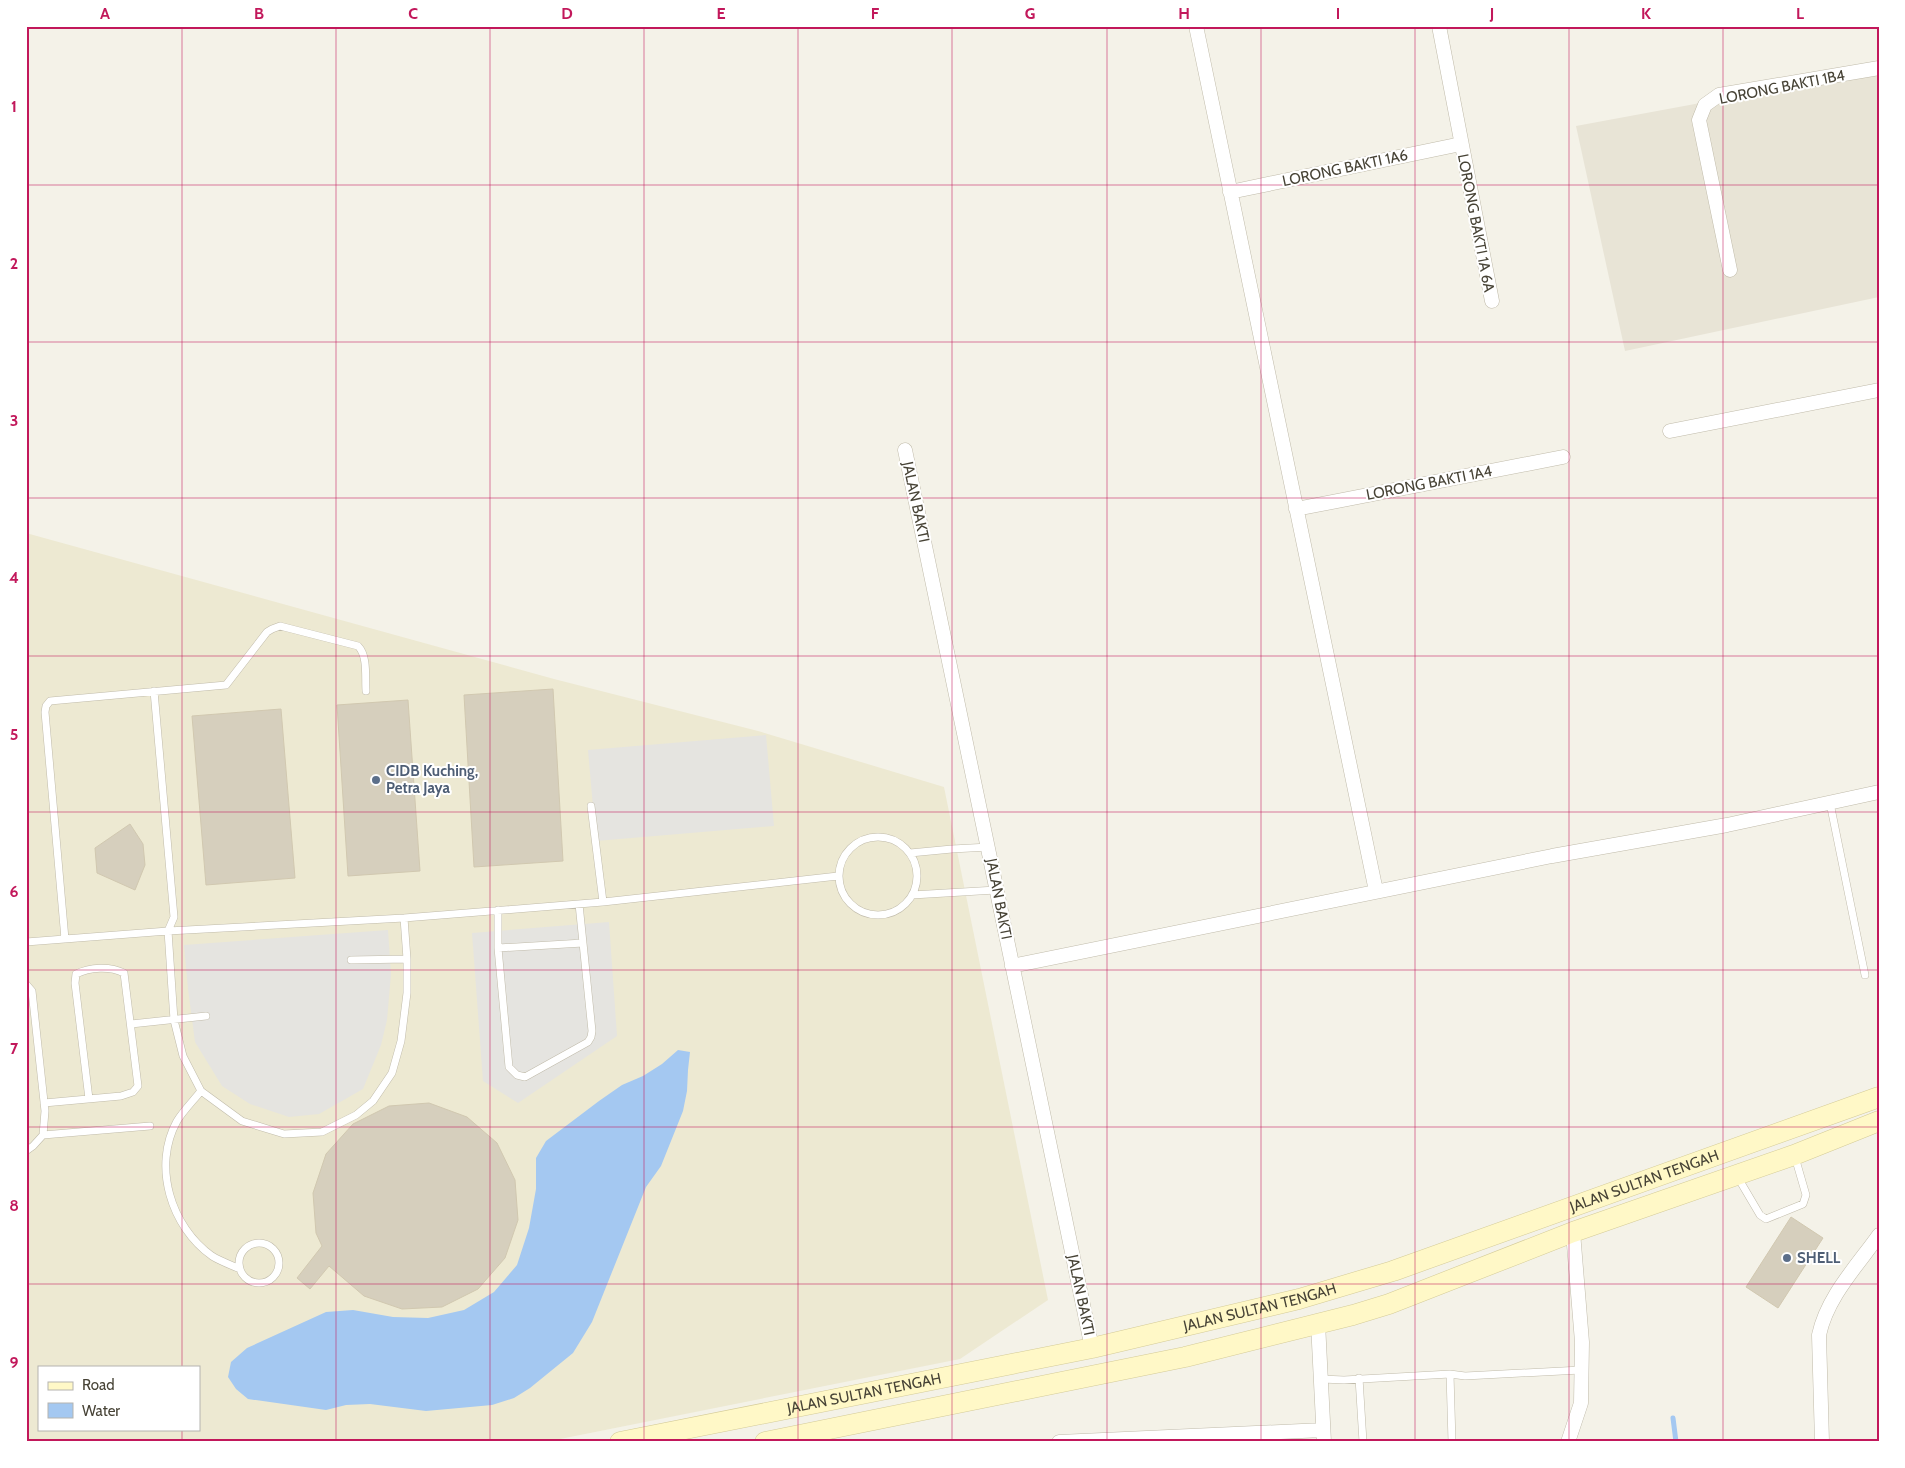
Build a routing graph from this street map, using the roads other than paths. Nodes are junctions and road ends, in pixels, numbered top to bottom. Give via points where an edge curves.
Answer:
1 (1196, 26) edge
2 (1439, 26) edge
3 (1879, 68) edge
4 (1461, 144) junction
5 (1230, 192) junction
6 (1730, 270) dead end
7 (1492, 301) dead end
8 (1879, 390) edge
9 (1670, 431) dead end
10 (905, 450) dead end
11 (1563, 458) dead end
12 (1296, 509) junction
13 (366, 690) dead end
14 (154, 691) junction
15 (1879, 792) edge
16 (1830, 803) junction
17 (591, 806) dead end
18 (989, 847) junction
19 (910, 854) junction
20 (838, 876) junction
21 (996, 890) junction
22 (1376, 892) junction
23 (912, 895) junction
24 (603, 902) junction
25 (579, 904) junction
26 (498, 910) junction
27 (404, 918) junction
28 (168, 931) junction
29 (65, 939) junction
30 (26, 942) edge
31 (583, 943) junction
32 (498, 948) junction
33 (407, 959) junction
34 (351, 960) dead end
35 (1012, 966) junction
36 (1865, 975) dead end
37 (26, 984) edge
38 (206, 1016) dead end
39 (174, 1020) junction
40 (131, 1024) junction
41 (201, 1091) junction
42 (1879, 1097) edge
43 (89, 1099) junction
44 (44, 1103) junction
45 (1879, 1121) edge
46 (150, 1126) dead end
47 (43, 1135) junction
48 (26, 1151) edge
49 (1794, 1155) junction
50 (1736, 1174) junction
51 (1573, 1232) junction
52 (1879, 1235) edge
53 (240, 1269) junction
54 (1318, 1323) junction
55 (1092, 1348) junction
56 (1582, 1370) junction
57 (1450, 1374) junction
58 (1359, 1378) junction
59 (1322, 1379) junction
60 (1323, 1436) edge
61 (1127, 1441) edge
62 (620, 1442) edge
63 (765, 1442) edge
64 (1059, 1442) edge
65 (1363, 1442) edge
66 (1452, 1442) edge
67 (1568, 1442) edge
68 (1822, 1442) edge

1 - 5 street
2 - 4 street, LORONG BAKTI 1A 6A
3 - 6 street, LORONG BAKTI 1B4 via 1719,95 1705,105 1699,120
4 - 5 street, LORONG BAKTI 1A6
4 - 7 street, LORONG BAKTI 1A 6A
5 - 12 street
8 - 9 street
10 - 18 street, JALAN BAKTI
11 - 12 street, LORONG BAKTI 1A4
12 - 22 street
13 - 14 lane via 364,657 358,646 280,626 268,632 226,685
14 - 28 lane via 174,917
14 - 29 lane via 57,700 46,706
15 - 16 street
16 - 22 street
16 - 36 lane
17 - 24 lane
18 - 19 lane
18 - 21 street, JALAN BAKTI
19 - 20 lane via 887,838 859,841 848,850
19 - 23 lane via 916,867 917,881
20 - 23 lane via 846,901 868,915 894,913
20 - 24 lane
21 - 23 lane
21 - 35 street, JALAN BAKTI
22 - 35 street
24 - 25 lane
25 - 26 lane
25 - 31 lane
26 - 27 lane
26 - 32 lane
27 - 28 lane
27 - 33 lane
28 - 29 lane
28 - 39 lane
29 - 30 lane
31 - 32 lane
31 - 32 lane via 591,1037 588,1042 525,1077 517,1075 509,1067
33 - 34 lane
33 - 41 lane via 401,1041 392,1073 373,1101 356,1115 322,1132 284,1134 242,1121
35 - 55 street, JALAN BAKTI
37 - 44 lane via 32,991
38 - 39 lane
39 - 40 lane
39 - 41 lane via 183,1056
40 - 43 lane via 138,1086 133,1092 121,1096
40 - 43 lane via 124,973 115,968 84,970 76,974
41 - 53 lane via 177,1121 166,1153 167,1182 174,1210 194,1240 212,1256
42 - 55 main road, JALAN SULTAN TENGAH via 1393,1271 1300,1299
43 - 44 lane
44 - 47 lane
45 - 49 main road, JALAN SULTAN TENGAH
46 - 47 lane
47 - 48 lane
49 - 50 main road, JALAN SULTAN TENGAH
49 - 50 lane via 1806,1195 1803,1204 1766,1220
50 - 51 main road, JALAN SULTAN TENGAH
51 - 54 main road, JALAN SULTAN TENGAH via 1389,1304
51 - 56 street
52 - 68 street via 1823,1319 1820,1335
53 - 53 lane via 250,1281 265,1282 277,1272 279,1256 269,1244 253,1243 241,1253
54 - 59 street
54 - 63 main road, JALAN SULTAN TENGAH via 1185,1357
55 - 62 main road, JALAN SULTAN TENGAH
56 - 57 lane
56 - 67 street via 1581,1403
57 - 58 lane
57 - 66 lane
58 - 59 lane
58 - 65 lane
59 - 60 street
60 - 61 street
61 - 64 street

